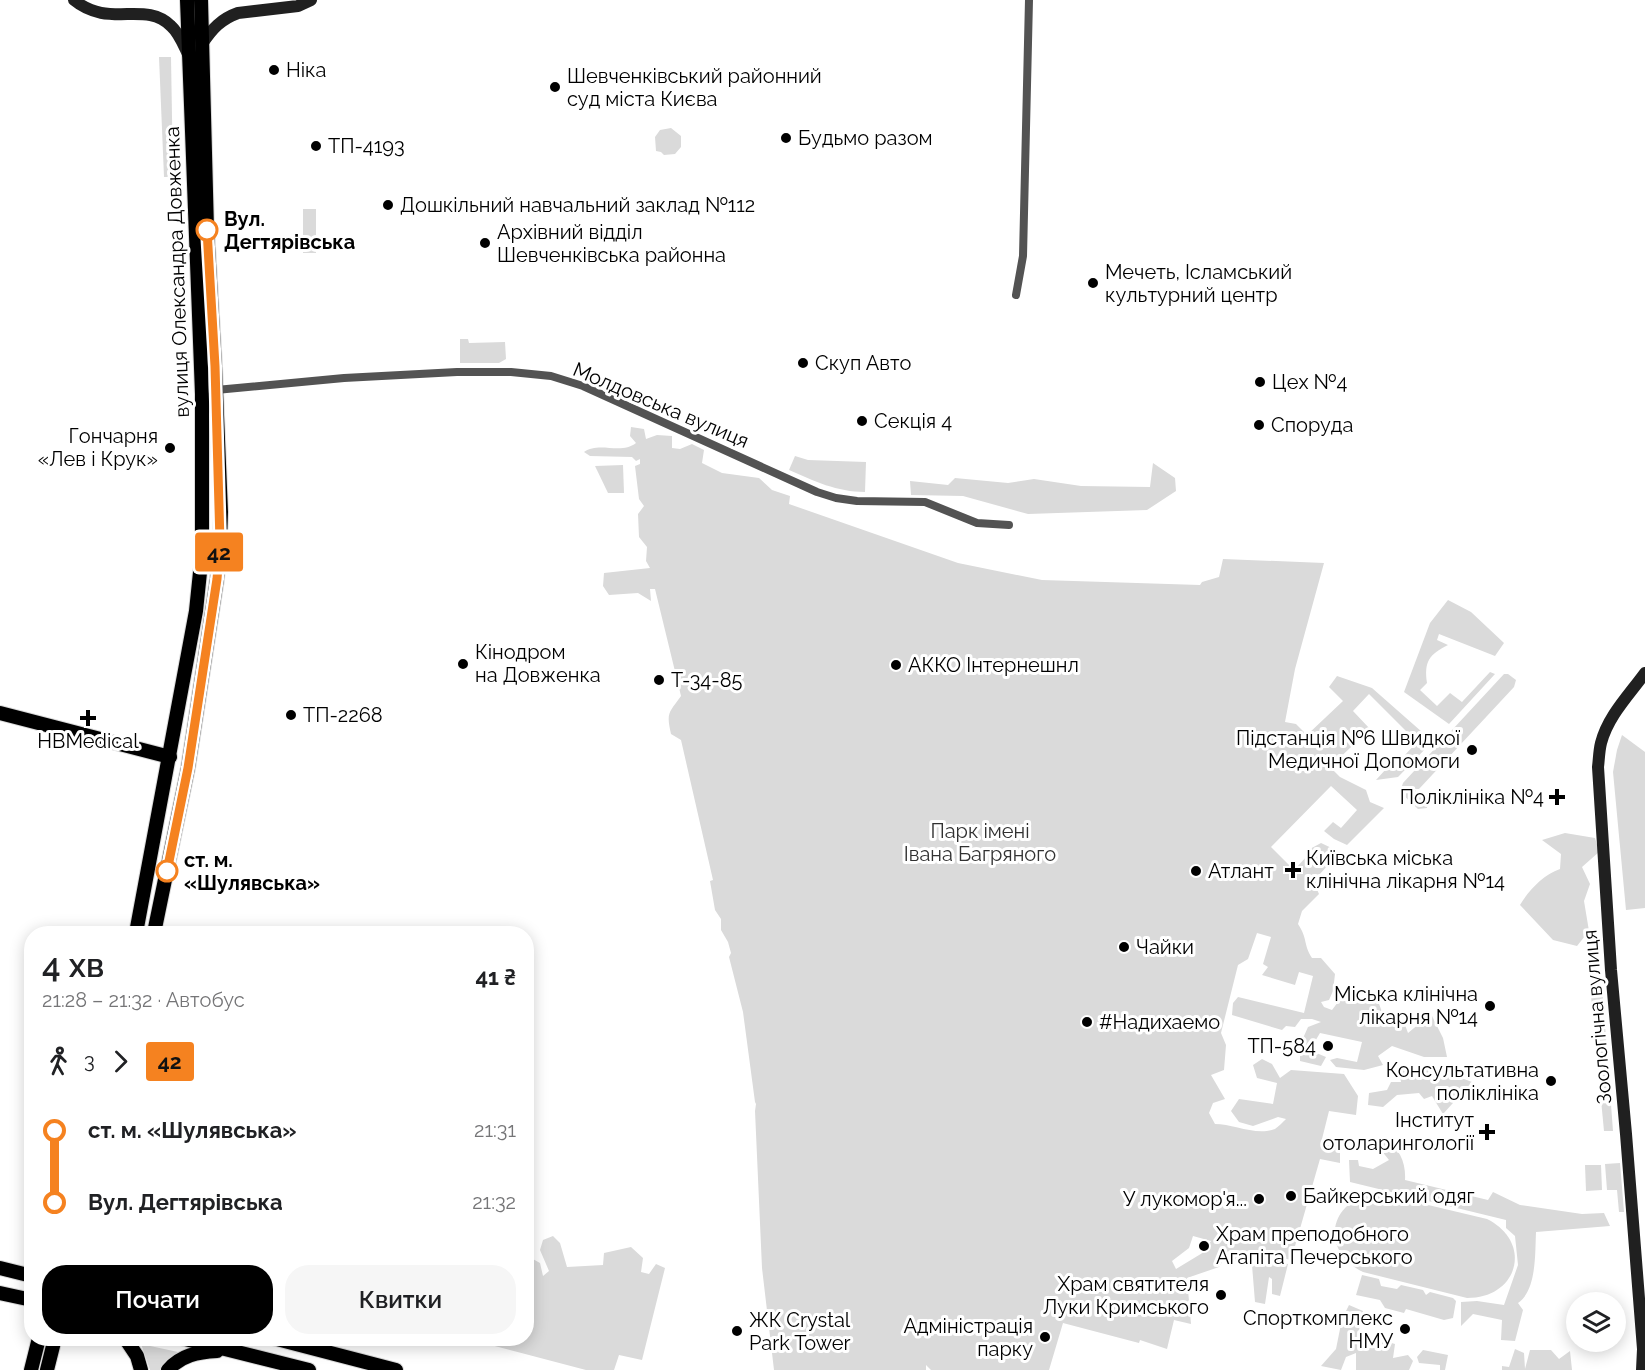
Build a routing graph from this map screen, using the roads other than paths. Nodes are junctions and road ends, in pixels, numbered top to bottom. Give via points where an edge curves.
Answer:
1 (74, 0) edge
2 (187, 0) edge
3 (201, 0) edge
4 (311, 0) edge
5 (1029, 0) edge
6 (202, 44) junction
7 (188, 54) junction
8 (1016, 295) dead end
9 (216, 390) junction
10 (1009, 525) dead end
11 (1645, 673) edge
12 (0, 713) edge
13 (170, 758) junction
14 (137, 926) edge
15 (155, 926) edge
16 (0, 1268) edge
17 (24, 1274) edge
18 (0, 1293) edge
19 (24, 1298) edge
20 (37, 1346) edge
21 (53, 1346) edge
22 (130, 1346) edge
23 (212, 1346) edge
24 (304, 1346) edge
25 (231, 1351) junction
26 (31, 1370) edge
27 (47, 1370) edge
28 (141, 1370) edge
29 (168, 1370) edge
30 (309, 1370) edge
31 (396, 1370) edge
32 (1642, 1370) edge

1 - 7 street via 106,15 156,15 172,27
2 - 7 main road, вулиця Олександра Довженка
3 - 6 main road, вулиця Олександра Довженка
4 - 6 street via 298,6 230,16 213,28
5 - 8 street via 1025,216
6 - 9 main road, вулиця Олександра Довженка
7 - 13 main road, вулиця Олександра Довженка via 202,378 203,526 196,611
9 - 10 street, Молдовська вулиця via 399,374 512,372 551,376 649,414 817,492 857,501 925,502 977,523
9 - 15 main road, вулиця Олександра Довженка via 221,512 217,579 188,768
11 - 32 street, Зоологічна вулиця via 1608,726 1598,767
12 - 13 main road
13 - 14 main road, вулиця Олександра Довженка
16 - 17 main road
18 - 19 main road
20 - 26 main road
21 - 27 main road
22 - 28 main road
23 - 25 main road
24 - 31 main road
25 - 29 main road via 186,1356
25 - 30 main road

